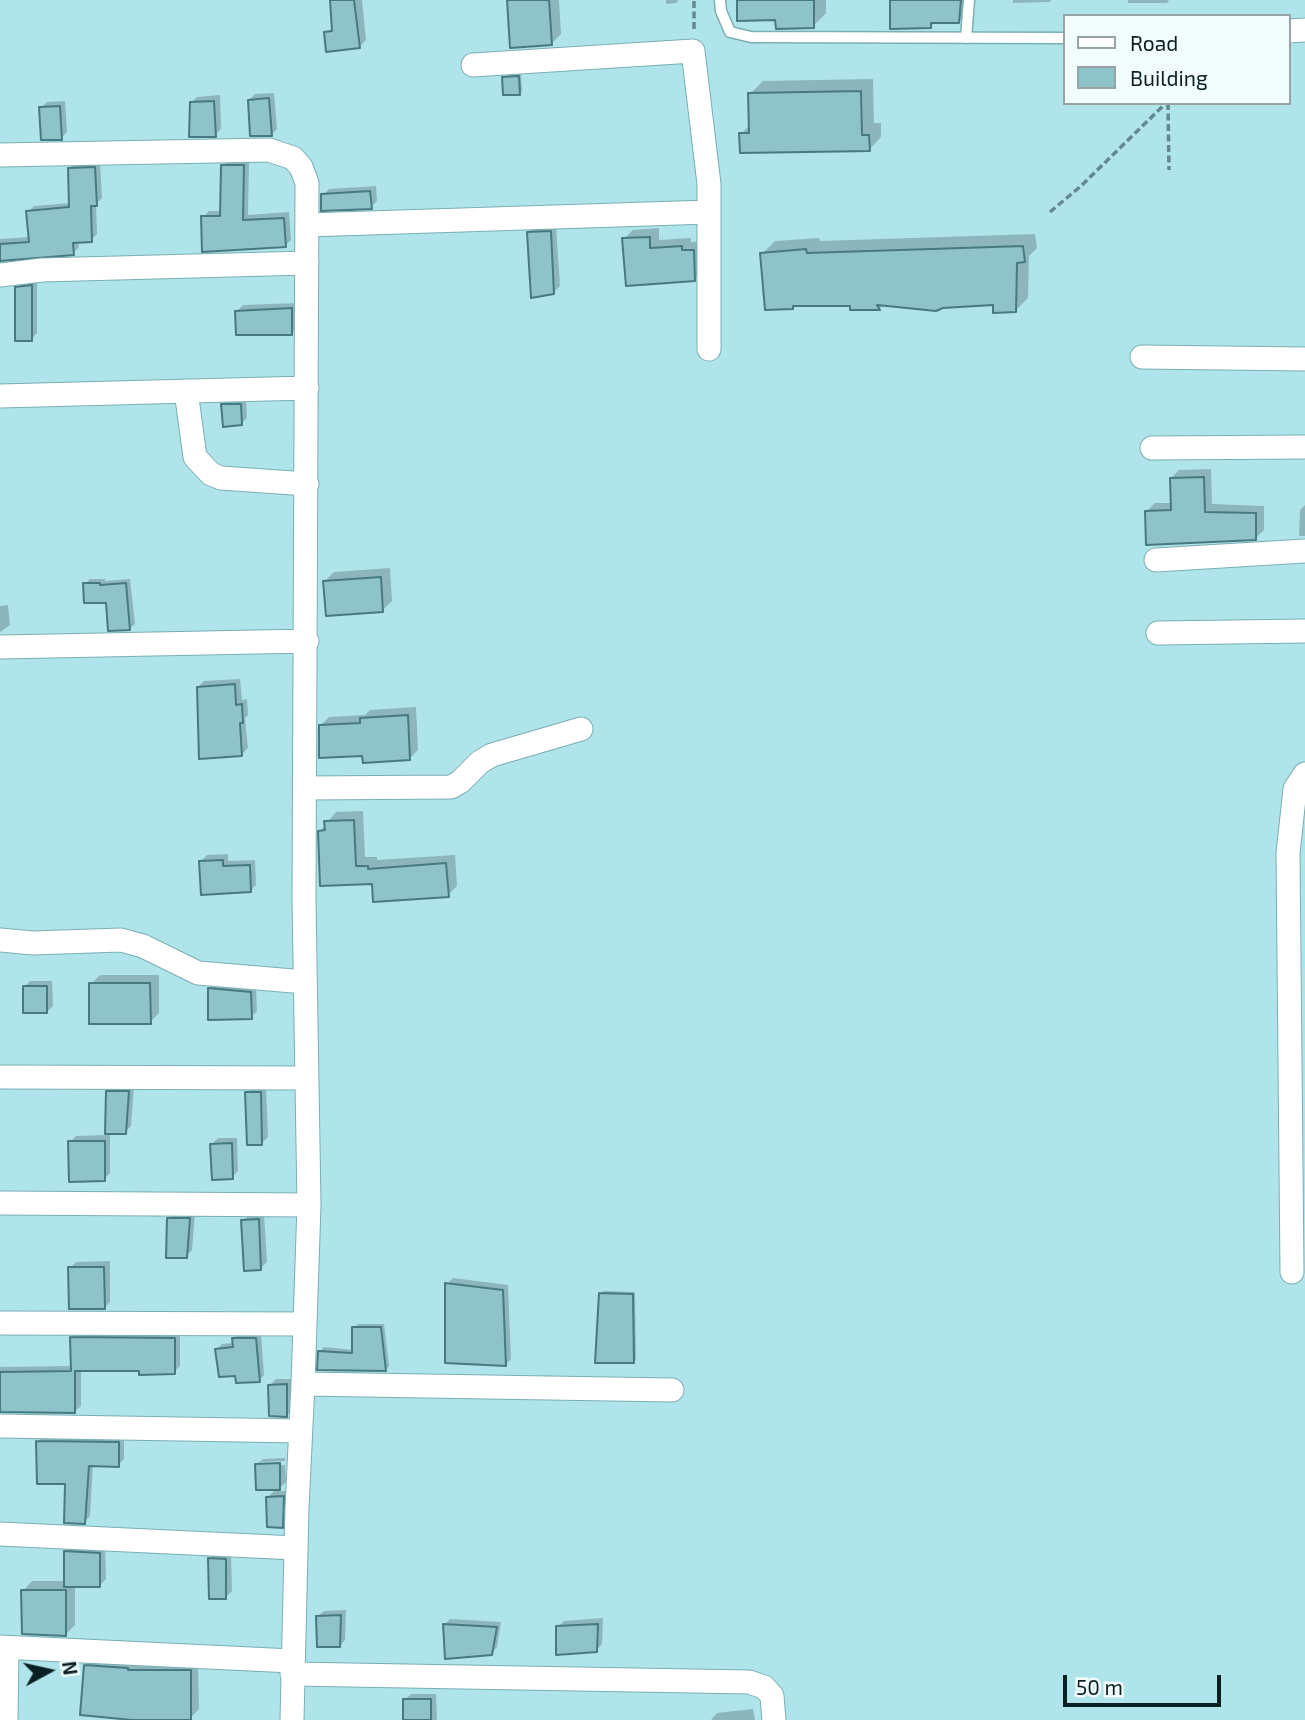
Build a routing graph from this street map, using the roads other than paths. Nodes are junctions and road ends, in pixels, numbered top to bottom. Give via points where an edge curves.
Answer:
1 (720, 0) edge
2 (969, 0) edge
3 (966, 38) junction
4 (1064, 38) edge
5 (473, 65) dead end
6 (0, 155) edge
7 (709, 212) junction
8 (307, 225) junction
9 (307, 263) junction
10 (0, 275) edge
11 (709, 349) dead end
12 (1142, 357) dead end
13 (1305, 359) edge
14 (307, 388) junction
15 (186, 391) junction
16 (0, 396) edge
17 (1305, 447) edge
18 (1152, 448) dead end
19 (307, 484) junction
20 (1305, 551) edge
21 (1156, 561) dead end
22 (1305, 631) edge
23 (1158, 633) dead end
24 (307, 641) junction
25 (0, 647) edge
26 (581, 729) dead end
27 (1305, 774) edge
28 (306, 788) junction
29 (1296, 853) edge
30 (0, 940) edge
31 (305, 982) junction
32 (0, 1077) edge
33 (306, 1078) junction
34 (0, 1203) edge
35 (309, 1205) junction
36 (1292, 1272) dead end
37 (0, 1323) edge
38 (305, 1324) junction
39 (303, 1384) junction
40 (672, 1390) dead end
41 (0, 1426) edge
42 (300, 1431) junction
43 (0, 1534) edge
44 (296, 1548) junction
45 (3, 1647) edge
46 (292, 1667) junction
47 (6, 1720) edge
48 (292, 1720) edge
49 (774, 1720) edge

1 - 3 lane via 730,32 751,37
2 - 3 lane
3 - 4 lane
5 - 7 street via 693,51
6 - 8 street via 276,151 301,167 307,183
7 - 8 street
7 - 11 street
8 - 9 street
9 - 10 street
9 - 14 street
12 - 13 street
14 - 15 street
14 - 19 street
15 - 16 street
15 - 19 street via 195,457 211,474
17 - 18 street
19 - 24 street
20 - 21 street
22 - 23 street
24 - 25 street
24 - 28 street
26 - 28 street via 492,755 451,787
27 - 29 street via 1295,789
28 - 31 street
29 - 36 street
30 - 31 street via 121,940 198,973
31 - 33 street
32 - 33 street
33 - 35 street
34 - 35 street
35 - 38 street
37 - 38 street
38 - 39 street
39 - 40 street
39 - 42 street
41 - 42 street
42 - 44 street
43 - 44 street
44 - 46 street
45 - 46 street
45 - 47 street
46 - 48 street
46 - 49 street via 749,1682 764,1686 772,1696

